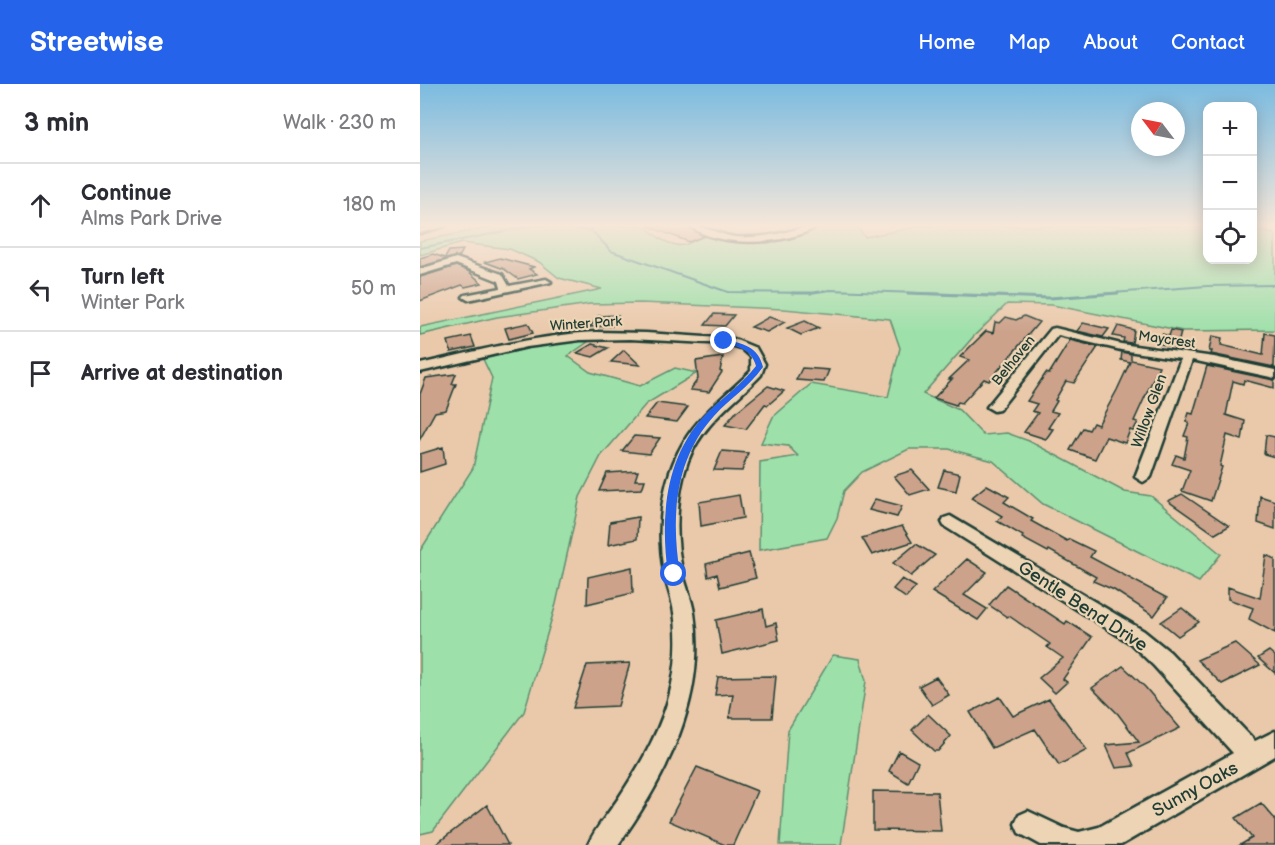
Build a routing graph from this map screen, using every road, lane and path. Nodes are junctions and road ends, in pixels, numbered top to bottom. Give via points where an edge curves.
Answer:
1 (454, 262) edge
2 (457, 262) edge
3 (420, 272) edge
4 (546, 282) dead end
5 (506, 290) junction
6 (468, 297) dead end
7 (1055, 332) joint
8 (1186, 357) junction
9 (420, 368) edge
10 (1275, 374) edge
11 (994, 407) dead end
12 (1143, 477) dead end
13 (950, 522) dead end
14 (1275, 744) edge
15 (1252, 757) junction
16 (1029, 824) dead end
17 (602, 845) edge
18 (1079, 845) edge

1 - 3 street
2 - 5 street via 499,276
4 - 5 street
5 - 6 street
7 - 8 street, Maycrest
7 - 11 street, Belhaven
8 - 10 street, Maycrest
8 - 12 street, Willow Glen
9 - 17 street, Winter Park via 526,344 606,335 732,342 754,352 760,367 703,424 681,459 670,508 670,547 686,641 681,696 654,762
13 - 15 street, Gentle Bend Drive via 1137,637
14 - 15 street, Sunny Oaks
15 - 18 street, Sunny Oaks via 1103,840
16 - 18 street, Sunny Oaks via 1061,841

